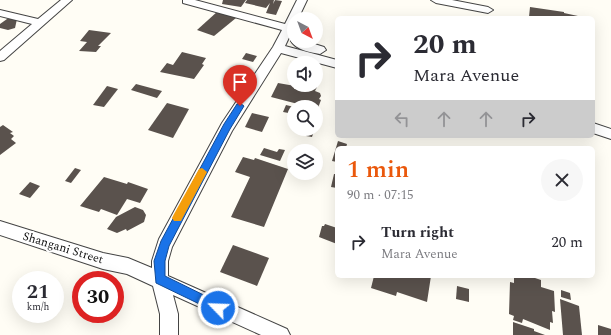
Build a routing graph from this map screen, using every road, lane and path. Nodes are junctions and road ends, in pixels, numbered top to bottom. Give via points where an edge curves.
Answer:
1 (67, 0) edge
2 (302, 0) edge
3 (436, 0) edge
4 (187, 1) dead end
5 (488, 9) edge
6 (298, 12) edge
7 (0, 13) edge
8 (40, 22) junction
9 (287, 34) edge
10 (287, 39) edge
11 (278, 48) junction
12 (310, 48) edge
13 (0, 57) edge
14 (334, 64) edge
15 (595, 129) edge
16 (611, 134) edge
17 (0, 228) edge
18 (160, 279) junction
19 (169, 335) edge
20 (281, 335) edge

1 - 8 street
2 - 6 street
3 - 5 street
4 - 9 street
7 - 8 street
8 - 13 street
10 - 11 street
11 - 14 street
11 - 18 street via 227,126 179,215 164,245 160,261
12 - 14 street via 324,52
15 - 16 street
17 - 18 street, Shangani Street via 103,261 128,266
18 - 19 street via 169,314
18 - 20 street, Shangani Street

